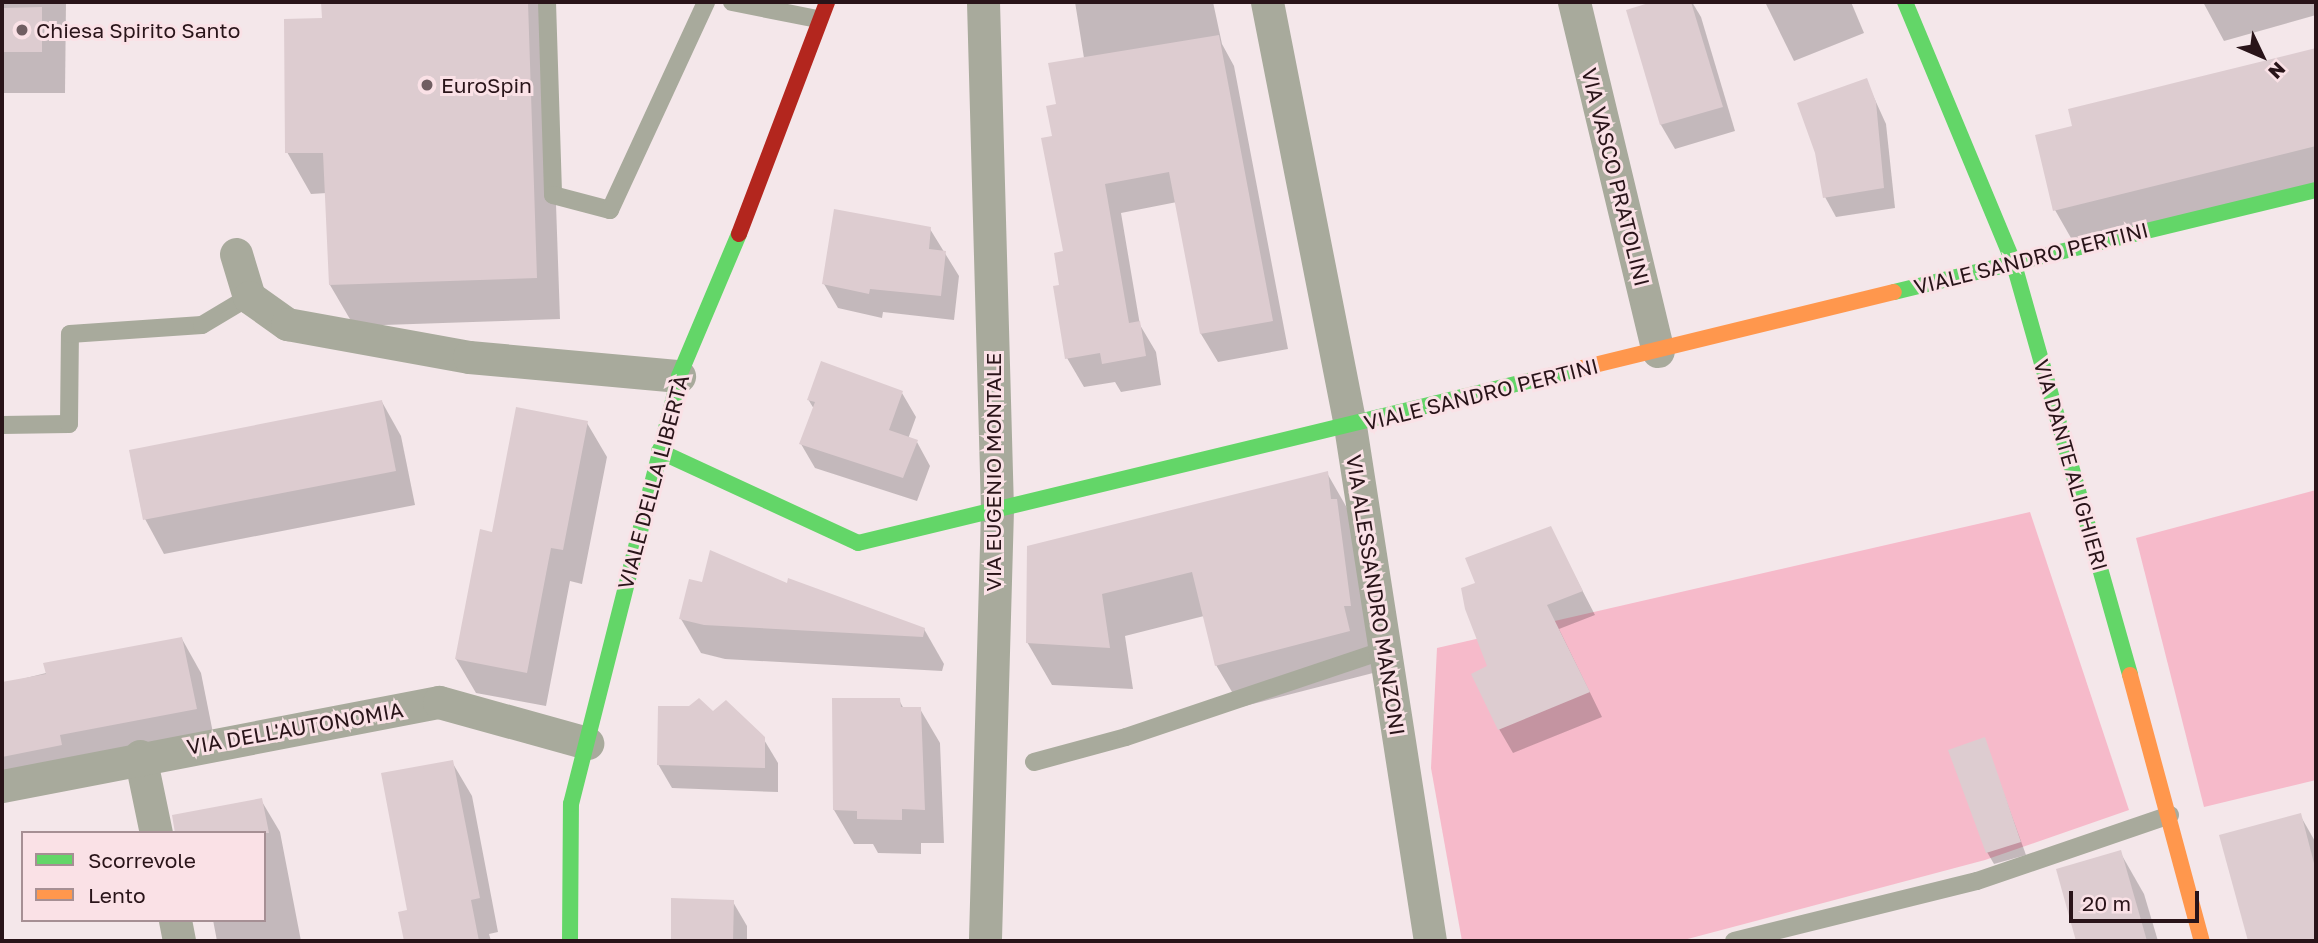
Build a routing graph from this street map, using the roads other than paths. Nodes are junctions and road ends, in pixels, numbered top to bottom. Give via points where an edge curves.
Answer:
1 (547, 2) edge
2 (706, 2) edge
3 (732, 2) edge
4 (827, 2) edge
5 (983, 2) edge
6 (1267, 2) edge
7 (1574, 2) edge
8 (1905, 2) edge
9 (817, 19) junction
10 (2316, 190) edge
11 (236, 254) dead end
12 (2013, 261) junction
13 (249, 297) junction
14 (1658, 351) junction
15 (679, 376) junction
16 (2, 425) edge
17 (1350, 426) junction
18 (659, 451) junction
19 (997, 509) junction
20 (1385, 650) junction
21 (587, 743) junction
22 (140, 756) junction
23 (1034, 762) dead end
24 (2, 786) edge
25 (2171, 815) junction
26 (156, 831) edge
27 (175, 922) edge
28 (179, 941) edge
29 (570, 941) edge
30 (985, 941) edge
31 (1430, 941) edge
32 (1734, 941) edge
33 (2202, 941) edge

1 - 2 lane via 553,195 610,210
3 - 9 lane
4 - 9 street, VIALE DELLA LIBERTÀ
5 - 19 street, VIA EUGENIO MONTALE
6 - 17 street, VIA ALESSANDRO MANZONI
7 - 14 street, VIA VASCO PRATOLINI
8 - 12 street, VIA DANTE ALIGHIERI
9 - 15 street, VIALE DELLA LIBERTÀ via 708,316
10 - 12 street, VIALE SANDRO PERTINI
11 - 13 street
12 - 14 street, VIALE SANDRO PERTINI
12 - 25 street, VIA DANTE ALIGHIERI
13 - 15 street via 287,324 300,327 468,357
13 - 16 lane via 202,325 70,334 69,424
14 - 17 street, VIALE SANDRO PERTINI
15 - 18 street, VIALE DELLA LIBERTÀ
17 - 19 street, VIALE SANDRO PERTINI
17 - 20 street, VIA ALESSANDRO MANZONI
18 - 19 street, VIALE SANDRO PERTINI via 858,542
18 - 21 street, VIALE DELLA LIBERTÀ
19 - 30 street, VIA EUGENIO MONTALE
20 - 23 lane via 1126,737
20 - 31 street, VIA ALESSANDRO MANZONI
21 - 22 street, VIA DELL'AUTONOMIA via 439,702
21 - 29 street, VIALE DELLA LIBERTÀ via 571,804
22 - 24 street, VIA DELL'AUTONOMIA
22 - 26 street
25 - 32 lane via 1977,881
25 - 33 street, VIA DANTE ALIGHIERI
27 - 28 street

